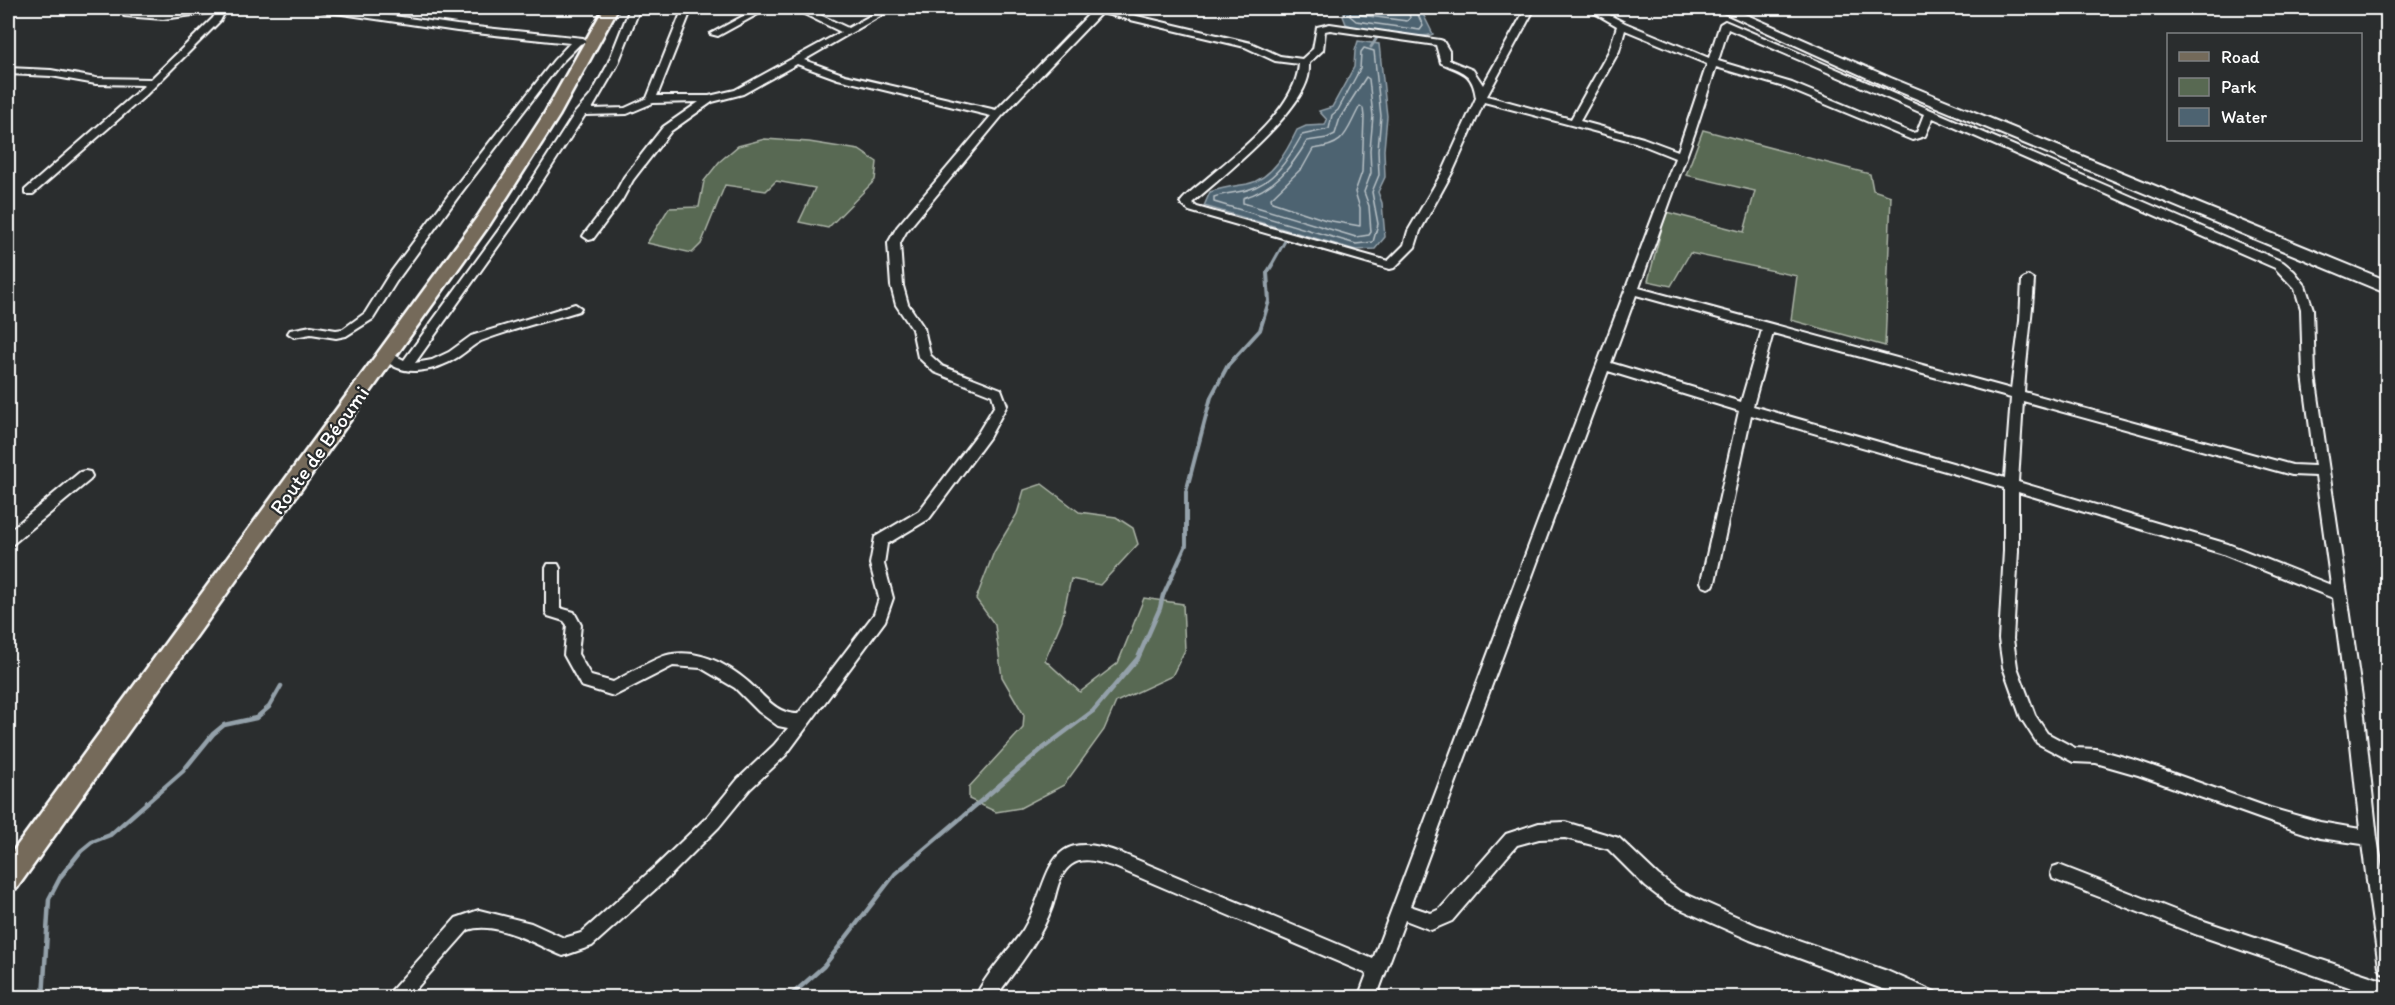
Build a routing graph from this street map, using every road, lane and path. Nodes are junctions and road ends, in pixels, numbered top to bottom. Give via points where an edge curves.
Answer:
1 (222, 8) edge
2 (322, 8) edge
3 (611, 8) edge
4 (635, 8) edge
5 (687, 8) edge
6 (764, 8) edge
7 (799, 8) edge
8 (890, 8) edge
9 (1096, 8) edge
10 (1531, 8) edge
11 (1594, 8) edge
12 (1721, 8) edge
13 (346, 10) edge
14 (127, 14) dead end
15 (1622, 25) junction
16 (845, 30) junction
17 (714, 34) dead end
18 (586, 41) junction
19 (797, 60) junction
20 (1304, 62) junction
21 (1711, 63) junction
22 (8, 71) edge
23 (152, 82) junction
24 (1481, 98) junction
25 (709, 99) junction
26 (651, 100) junction
27 (585, 112) junction
28 (1930, 113) junction
29 (998, 114) junction
30 (1573, 124) junction
31 (1682, 156) junction
32 (29, 192) dead end
33 (589, 237) dead end
34 (2028, 279) dead end
35 (2388, 288) edge
36 (1632, 290) junction
37 (576, 308) dead end
38 (1769, 327) junction
39 (294, 333) dead end
40 (388, 356) junction
41 (407, 365) junction
42 (1603, 365) junction
43 (2018, 396) junction
44 (1746, 408) junction
45 (2322, 471) junction
46 (85, 476) dead end
47 (2011, 484) junction
48 (8, 540) edge
49 (553, 568) dead end
50 (1708, 582) dead end
51 (2340, 595) junction
52 (802, 721) junction
53 (2369, 838) junction
54 (2059, 873) dead end
55 (8, 879) edge
56 (1399, 910) junction
57 (2388, 967) edge
58 (1377, 969) junction
59 (2388, 991) edge
60 (396, 998) edge
61 (984, 998) edge
62 (1367, 998) edge
63 (1929, 998) edge

1 - 14 street via 177,16
1 - 23 street via 217,19
2 - 13 street
3 - 18 main road, Route de Béoumi
4 - 27 street via 626,34
5 - 26 street
6 - 17 street
7 - 16 street
8 - 16 street
9 - 20 street via 1240,43 1278,59
9 - 29 street
10 - 24 street
11 - 15 street
12 - 35 main road
13 - 18 street via 448,27
15 - 21 street
15 - 30 street via 1614,51
16 - 19 street
18 - 39 street via 557,62 454,195 369,316 346,332
18 - 40 main road, Route de Béoumi via 552,116 506,189
19 - 25 street via 739,92
19 - 29 street via 842,77
20 - 24 street via 1318,50 1320,28 1440,43 1444,61 1468,69 1480,86
20 - 24 street via 1306,73 1298,89 1269,128 1185,203 1193,209 1390,265 1408,247
21 - 28 street via 1788,85 1912,137 1921,134
21 - 28 street via 1725,24
21 - 31 street
22 - 23 street via 96,81
23 - 32 street
24 - 30 street
25 - 26 street
25 - 33 street via 667,129
26 - 27 street via 627,111
27 - 41 street
28 - 45 street via 2250,250 2290,274 2301,288 2307,309 2309,375
29 - 52 street via 894,243 902,305 918,328 924,357 938,369 997,392 1001,405 986,425 984,435 924,515 880,541 877,564 886,598 880,616
30 - 31 street via 1639,140
31 - 36 street
34 - 43 street
36 - 38 street
36 - 42 street
37 - 41 street via 475,339 434,364
38 - 43 street
38 - 44 street
40 - 41 street
40 - 55 main road, Route de Béoumi
42 - 44 street
42 - 56 street
43 - 45 street via 2292,470
43 - 47 street
44 - 47 street
44 - 50 street
45 - 51 street
46 - 48 street
47 - 51 street via 2223,548
47 - 53 street via 2006,639 2010,667 2029,718 2042,738 2073,755 2107,759 2320,830
49 - 52 street via 553,612 569,616 573,625 571,655 586,681 614,689 672,660 703,662 740,683 783,721
51 - 53 street
52 - 60 street via 713,822 586,940 563,947 531,931 479,918 462,924
53 - 57 street
54 - 59 street via 2194,926
56 - 58 street
56 - 63 street via 1431,922 1446,915 1512,839 1539,831 1566,830 1613,843 1673,897 1756,934
58 - 61 street via 1090,852 1073,855 1058,867 1048,884 1041,913
58 - 62 street

